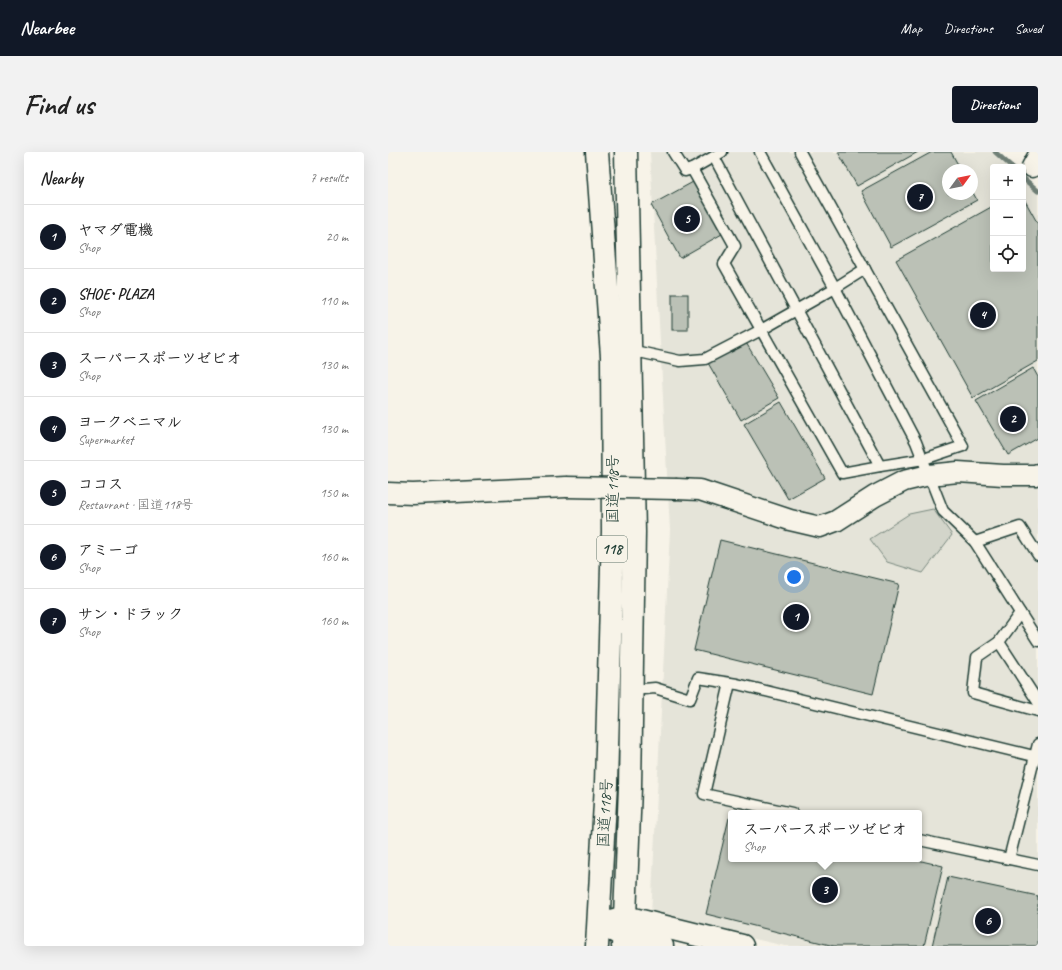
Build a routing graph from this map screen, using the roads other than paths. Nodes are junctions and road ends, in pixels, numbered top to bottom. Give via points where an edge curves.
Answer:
1 (597, 152) edge
2 (626, 152) edge
3 (673, 152) edge
4 (760, 152) edge
5 (800, 152) edge
6 (718, 154) edge
7 (692, 170) junction
8 (865, 269) junction
9 (834, 288) junction
10 (796, 310) junction
11 (761, 330) junction
12 (630, 350) junction
13 (880, 466) junction
14 (926, 467) junction
15 (1038, 474) edge
16 (388, 493) edge
17 (975, 542) junction
18 (1038, 555) edge
19 (1020, 613) junction
20 (1038, 641) edge
21 (999, 642) junction
22 (730, 683) junction
23 (632, 690) junction
24 (1038, 702) edge
25 (1038, 711) edge
26 (1038, 744) edge
27 (1037, 757) edge
28 (778, 810) edge
29 (922, 841) edge
30 (1009, 859) junction
31 (1038, 865) edge
32 (599, 924) junction
33 (624, 933) edge
34 (598, 946) edge
35 (662, 946) edge
36 (742, 946) edge

1 - 32 main road, 国道118号 / 118 via 612,356 613,523 606,784
2 - 12 main road, 国道118号 / 118
3 - 7 lane via 685,172
4 - 9 lane
5 - 8 lane
6 - 7 lane
6 - 10 lane
7 - 11 lane via 735,246 724,264
8 - 9 lane
8 - 14 lane via 963,446
9 - 10 lane
9 - 14 lane via 916,442
10 - 11 lane
10 - 13 lane
11 - 12 lane via 705,359 680,361
11 - 13 lane via 842,473
12 - 23 main road, 国道118号 / 118 via 634,532
13 - 14 lane
14 - 15 street via 1003,475
14 - 16 street, bridge via 836,521 820,527 790,520 700,490 566,487
14 - 17 lane via 943,511
17 - 18 lane via 1020,527
17 - 19 lane
19 - 20 lane
19 - 21 lane
21 - 24 lane
21 - 25 lane via 977,657 973,693
22 - 23 lane via 698,678 690,699 655,688
22 - 27 lane
22 - 28 lane via 704,794
23 - 33 main road, 国道118号 / 118
26 - 27 lane
27 - 30 lane
29 - 30 lane
30 - 31 lane
32 - 33 main road
32 - 34 main road, 国道118号 / 118
33 - 35 main road
33 - 36 main road

